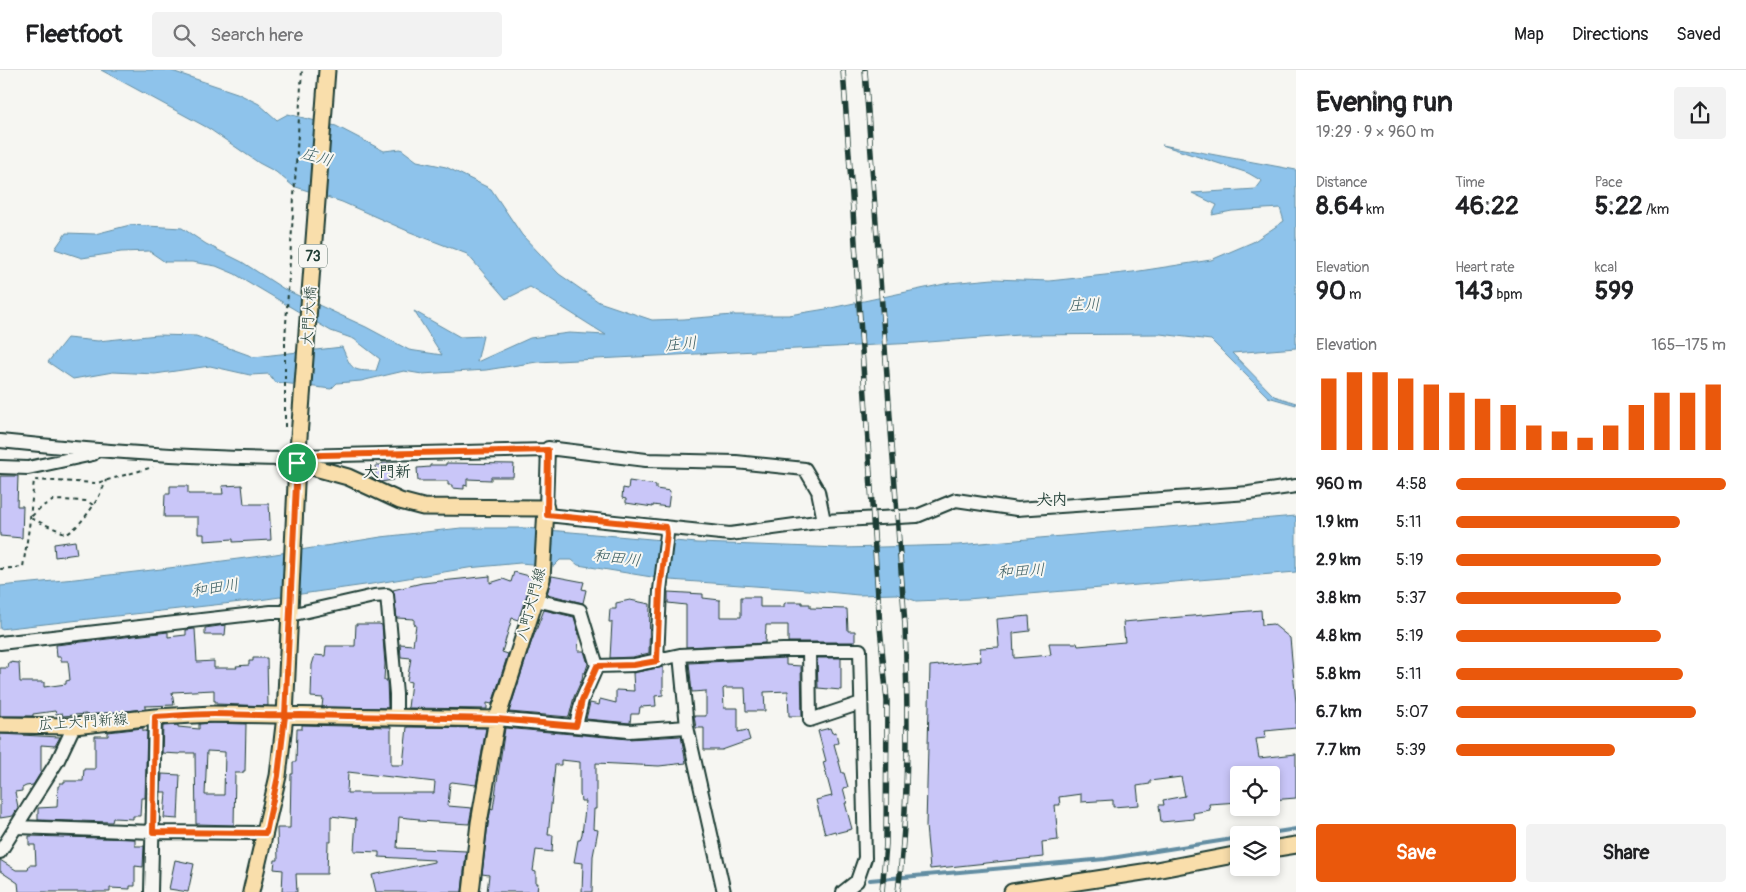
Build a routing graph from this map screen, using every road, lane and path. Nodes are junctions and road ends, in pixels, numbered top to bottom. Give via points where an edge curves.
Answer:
1 (302, 70) edge
2 (327, 70) edge
3 (285, 429) dead end
4 (0, 441) edge
5 (548, 450) junction
6 (105, 452) junction
7 (298, 454) junction
8 (160, 465) dead end
9 (0, 467) edge
10 (106, 480) junction
11 (1296, 486) edge
12 (93, 505) junction
13 (547, 512) junction
14 (30, 518) junction
15 (824, 521) junction
16 (666, 531) junction
17 (0, 569) edge
18 (535, 600) junction
19 (290, 612) junction
20 (0, 643) edge
21 (809, 650) junction
22 (680, 655) junction
23 (657, 661) junction
24 (597, 666) junction
25 (861, 703) junction
26 (285, 716) junction
27 (155, 717) junction
28 (396, 717) junction
29 (497, 719) junction
30 (0, 725) edge
31 (74, 726) junction
32 (576, 726) junction
33 (687, 727) junction
34 (17, 827) junction
35 (153, 832) junction
36 (266, 833) junction
37 (1296, 845) edge
38 (1280, 848) edge
39 (0, 852) edge
40 (1230, 856) edge
41 (1059, 888) edge
42 (152, 892) edge
43 (251, 892) edge
44 (471, 892) edge
45 (724, 892) edge
46 (843, 892) edge
47 (1012, 892) edge

1 - 3 path via 285,340
2 - 7 main road, 大門大橋 / 73
4 - 6 street
5 - 7 street
5 - 13 street
5 - 15 street via 646,460 736,462 805,469 818,491
6 - 7 street via 287,459
6 - 9 street via 28,468
7 - 13 main road via 400,501 423,508
7 - 19 main road, 73
8 - 10 path
10 - 12 path
10 - 14 path via 97,483 34,480
11 - 15 street via 1249,494 1018,509 956,500 916,516
12 - 14 path via 87,501 54,500
12 - 14 path via 76,529 67,534
13 - 16 street
13 - 18 main road, 八町大門線 via 542,578
14 - 17 path via 23,567
15 - 16 street via 730,534
16 - 23 street
18 - 24 street via 580,610
18 - 29 main road, 八町大門線
19 - 20 street
19 - 26 main road, 73
19 - 28 street via 387,595
21 - 22 street
21 - 25 street via 860,650
21 - 25 street via 810,720
22 - 23 street
22 - 33 street
23 - 24 street
24 - 32 street via 582,700
25 - 46 street via 865,858 857,881
26 - 27 main road, 広上大門新線 via 213,714
26 - 28 main road, 広上大門新線
26 - 36 main road, 73 via 278,776
27 - 31 main road, 広上大門新線
27 - 35 street
28 - 29 main road, 広上大門新線
29 - 32 street
29 - 44 main road, 八町大門線
30 - 31 main road, 広上大門新線
31 - 34 street via 58,760
32 - 33 street via 629,731
33 - 45 street
34 - 35 street
34 - 39 street
35 - 36 street
35 - 42 street
36 - 43 main road, 73
37 - 38 main road
40 - 41 main road
41 - 47 main road

